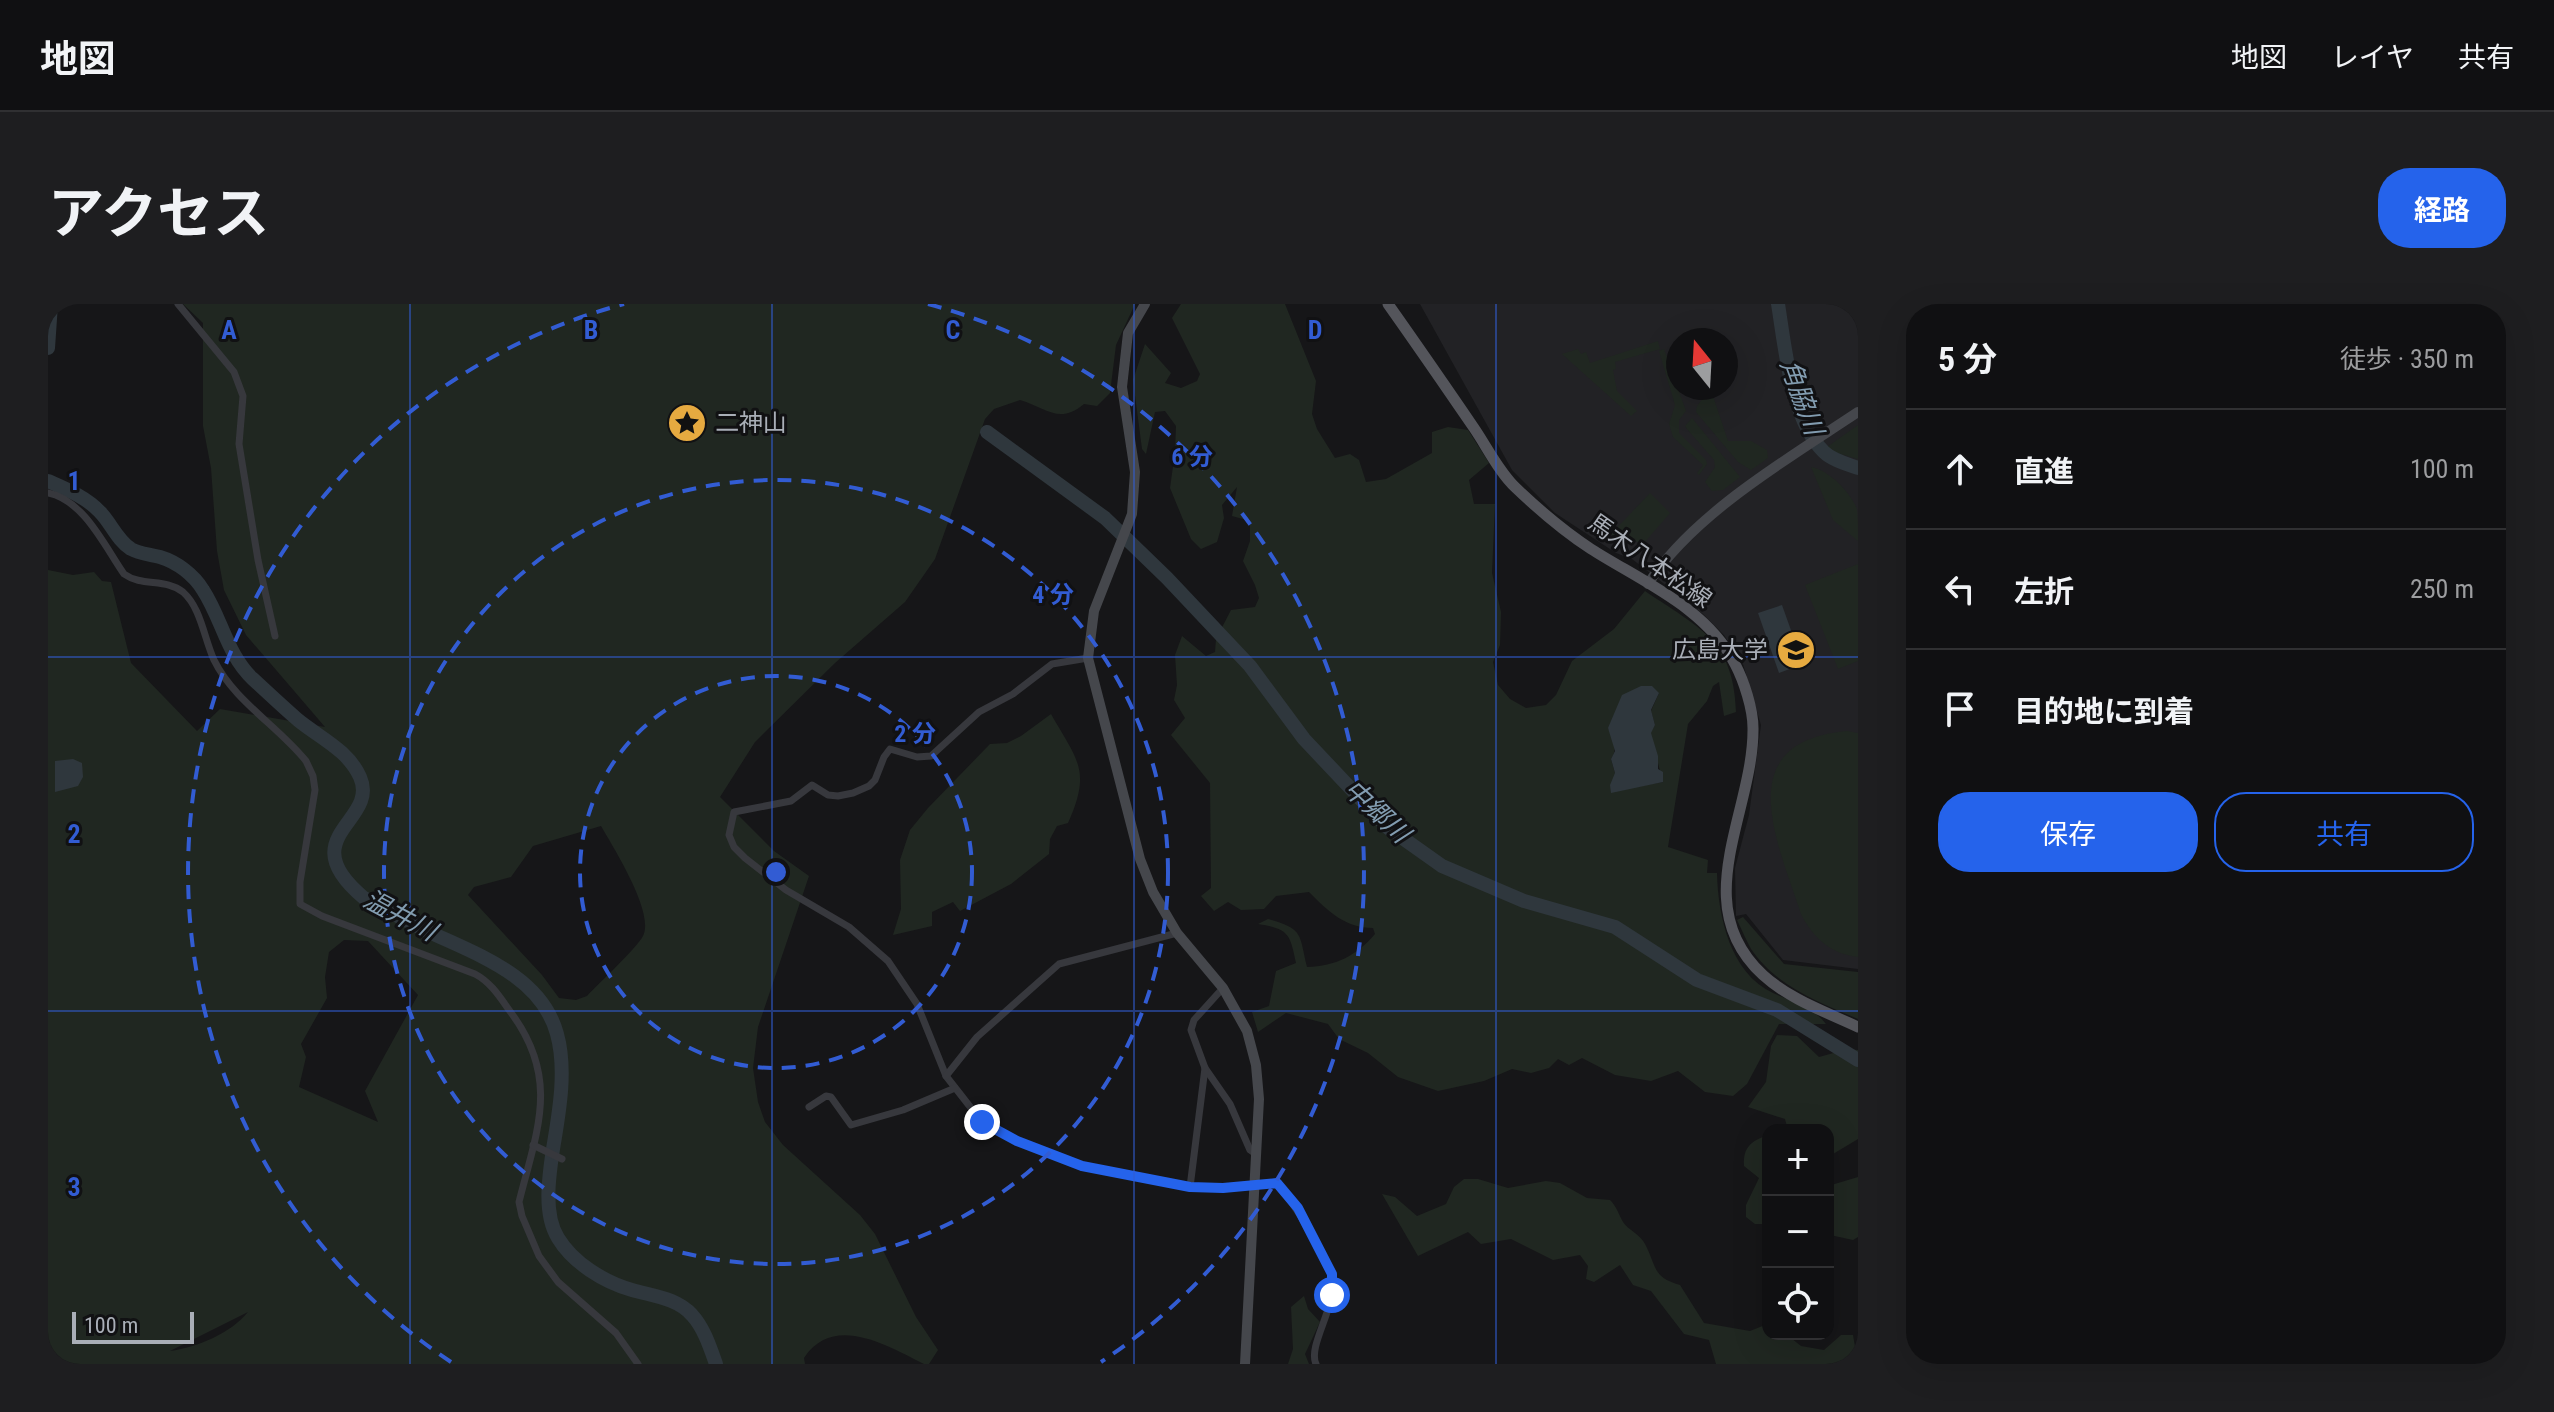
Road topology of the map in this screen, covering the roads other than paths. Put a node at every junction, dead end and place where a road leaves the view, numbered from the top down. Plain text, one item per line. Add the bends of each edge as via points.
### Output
1 (178, 304) edge
2 (1145, 304) edge
3 (1388, 304) edge
4 (1858, 412) edge
5 (48, 493) edge
6 (1648, 584) junction
7 (275, 636) dead end
8 (1088, 658) junction
9 (1177, 933) junction
10 (1223, 988) junction
11 (1858, 1027) edge
12 (1205, 1068) junction
13 (946, 1076) junction
14 (955, 1088) junction
15 (809, 1107) dead end
16 (534, 1146) junction
17 (1257, 1155) junction
18 (562, 1159) dead end
19 (1256, 1186) junction
20 (1190, 1187) junction
21 (638, 1364) edge
22 (1245, 1364) edge
23 (1316, 1364) edge

1 - 7 street via 234,372 243,396 239,444
2 - 8 street via 1128,333 1122,387 1135,472 1132,514 1094,611
3 - 6 main road, 馬木八本松線 via 1514,486 1589,547
4 - 6 street via 1745,488 1662,562
5 - 16 street via 80,512 124,574 185,594 228,682 306,761 315,790 300,904 488,981 523,1030 539,1065 542,1099
6 - 11 main road, 馬木八本松線 via 1694,614 1721,642 1736,666 1753,725 1751,759 1726,869 1724,897 1731,927 1763,975
8 - 9 street via 1140,859
8 - 13 street via 1052,664 979,712 931,756 890,749 875,780 853,793 828,795 812,785 791,801 734,812 729,835 745,858 849,927 888,961 917,1004
9 - 10 street
9 - 13 street via 1059,964 977,1037
10 - 12 street via 1191,1030
10 - 17 street via 1247,1031 1256,1065
12 - 17 street
12 - 20 street
13 - 14 street
14 - 15 street via 851,1125 831,1097
14 - 20 street via 982,1122 1017,1141 1082,1166
16 - 18 street
16 - 21 street via 519,1202 539,1256 558,1282 616,1333
17 - 19 street
19 - 20 street
19 - 22 street
19 - 23 street via 1277,1183 1298,1208 1332,1274 1325,1326 1313,1357

